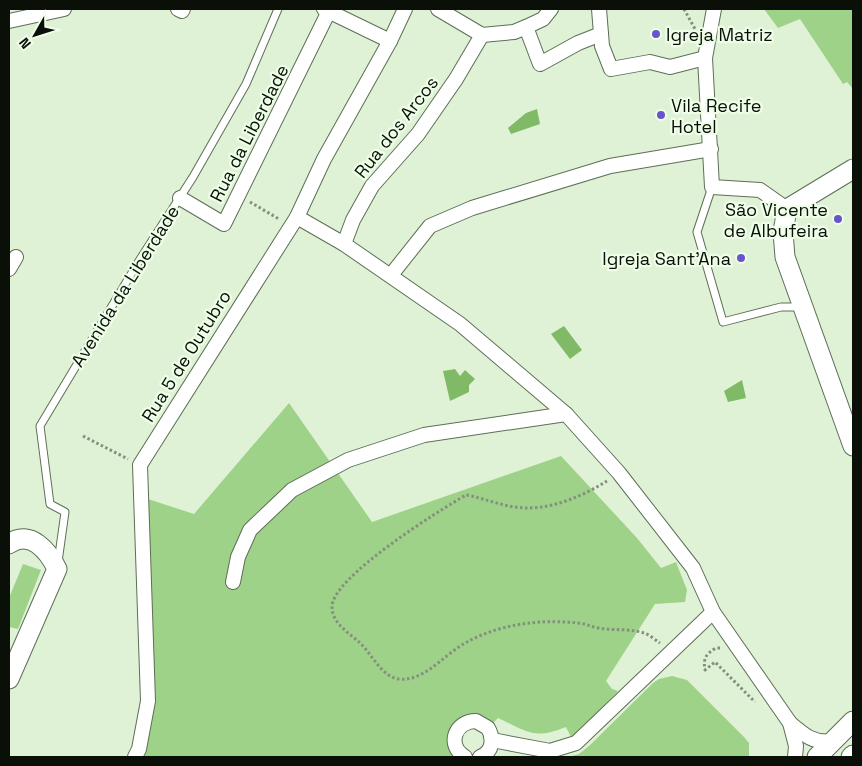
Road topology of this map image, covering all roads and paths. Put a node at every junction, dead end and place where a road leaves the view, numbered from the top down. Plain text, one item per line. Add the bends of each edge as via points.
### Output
1 (64, 9) edge
2 (178, 9) edge
3 (183, 9) edge
4 (278, 9) edge
5 (405, 9) edge
6 (438, 9) edge
7 (551, 9) edge
8 (599, 9) edge
9 (714, 9) edge
10 (328, 10) edge
11 (9, 21) edge
12 (526, 28) junction
13 (601, 34) junction
14 (482, 35) junction
15 (390, 41) junction
16 (705, 58) junction
17 (711, 149) junction
18 (850, 172) edge
19 (712, 187) junction
20 (238, 196) junction
21 (180, 198) junction
22 (787, 209) junction
23 (294, 221) junction
24 (344, 244) junction
25 (392, 275) junction
26 (802, 308) junction
27 (566, 414) junction
28 (83, 436) dead end
29 (852, 439) edge
30 (140, 465) junction
31 (619, 473) junction
32 (9, 544) edge
33 (57, 569) junction
34 (233, 582) dead end
35 (713, 612) junction
36 (673, 652) junction
37 (9, 679) edge
38 (853, 721) edge
39 (492, 740) junction
40 (808, 752) edge
41 (134, 757) edge
42 (465, 757) edge
43 (480, 757) edge

1 - 11 street
2 - 3 street
4 - 21 lane, Avenida da Liberdade via 246,84
5 - 15 street, Rua 5 de Outubro
6 - 14 street
7 - 12 street via 543,19
8 - 13 street
9 - 16 street
10 - 15 street
10 - 20 street, Rua da Liberdade
12 - 13 street via 540,64
12 - 14 street
13 - 16 street via 610,69 650,62 670,67
14 - 24 street, Rua dos Arcos via 418,134 372,186
15 - 23 street, Rua 5 de Outubro via 324,158
16 - 17 street
17 - 19 street
17 - 25 street via 610,166 472,208 430,226
18 - 22 street
19 - 22 street via 760,190
19 - 26 lane via 696,232 723,322 782,307
20 - 21 street, Rua da Liberdade via 224,224
20 - 23 path
21 - 33 lane, Avenida da Liberdade via 40,426 50,504 65,512
22 - 26 street via 783,232 785,257
23 - 24 street
23 - 30 street, Rua 5 de Outubro
24 - 25 street
25 - 27 street via 460,324
26 - 29 street
27 - 31 street
27 - 34 street via 424,435 348,460 292,490 250,530 238,557
28 - 30 path
30 - 41 street via 148,701 139,749
31 - 35 street via 693,568
31 - 36 path via 593,490 551,506 514,507 466,495 427,518 351,576 336,594 332,604 334,618 365,647 386,675 398,679 414,678 466,642 494,630 550,622 645,633
32 - 33 street via 15,539 32,540 49,552
33 - 37 street, Avenida da Liberdade
35 - 36 street
35 - 40 street
36 - 39 street via 576,743 550,751
38 - 40 street via 833,742
39 - 42 street via 483,724 476,721 464,723 454,739 457,750
39 - 43 street via 489,750

